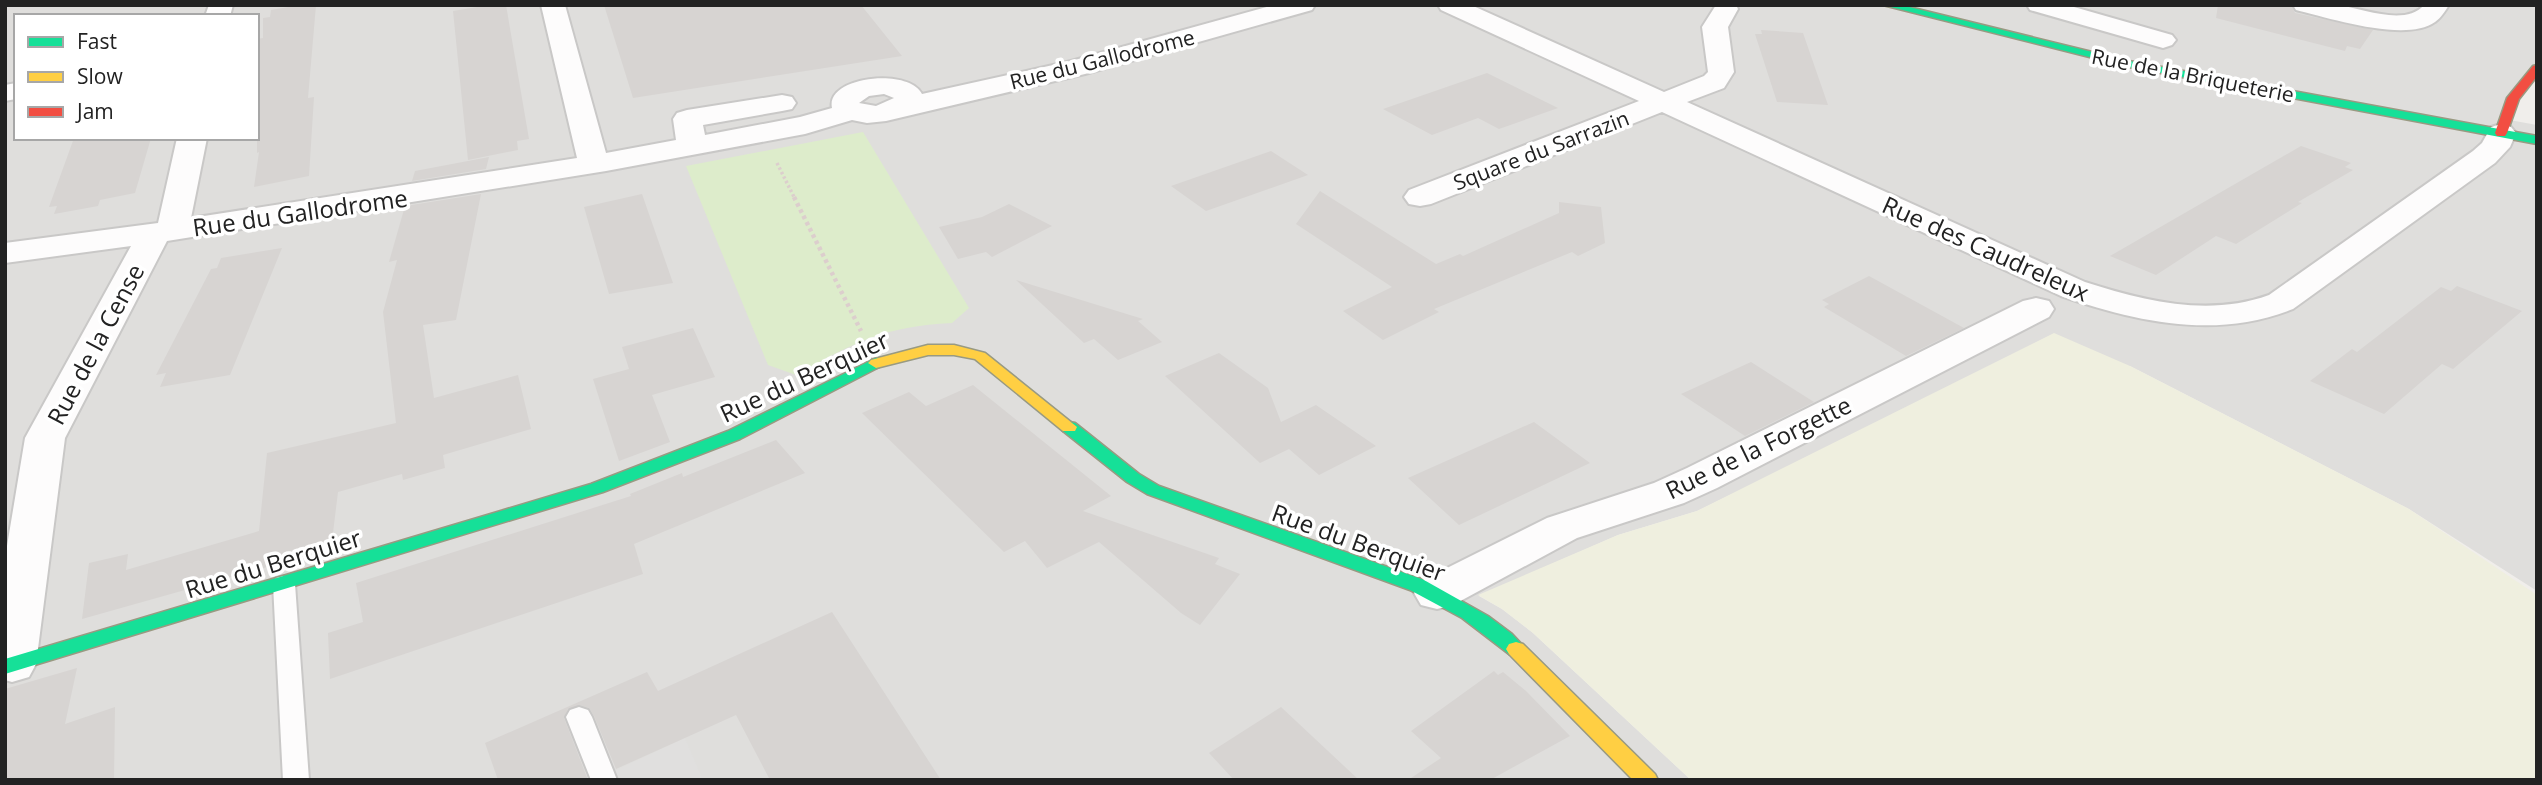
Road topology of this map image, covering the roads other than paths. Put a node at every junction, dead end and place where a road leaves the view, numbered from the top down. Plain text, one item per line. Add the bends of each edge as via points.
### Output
1 (553, 5) edge
2 (1220, 5) edge
3 (1303, 5) edge
4 (1450, 5) edge
5 (1888, 5) edge
6 (2305, 5) edge
7 (2437, 5) edge
8 (1726, 9) dead end
9 (2044, 15) edge
10 (1098, 36) dead end
11 (2170, 47) dead end
12 (2537, 68) edge
13 (2245, 69) dead end
14 (946, 72) dead end
15 (891, 97) junction
16 (1663, 103) junction
17 (849, 104) junction
18 (2537, 125) edge
19 (2502, 126) junction
20 (191, 140) edge
21 (2537, 140) edge
22 (692, 146) junction
23 (594, 164) junction
24 (1420, 197) dead end
25 (163, 232) junction
26 (5, 253) edge
27 (2036, 309) dead end
28 (284, 584) junction
29 (1437, 593) junction
30 (9, 665) edge
31 (579, 717) dead end
32 (1645, 779) edge
33 (296, 780) edge
34 (604, 780) edge

1 - 23 street
2 - 10 street, Rue du Gallodrome
3 - 15 street, Rue du Gallodrome via 1076,68
4 - 16 street, Rue des Caudreleux
5 - 19 street, Rue de la Briqueterie via 2133,63
6 - 7 street via 2403,21 2425,18
8 - 16 street, Square du Sarrazin via 1715,27 1719,77
9 - 11 street, Rue de la Briqueterie
12 - 19 street via 2522,82
13 - 19 street, Rue de la Briqueterie
14 - 15 street
15 - 17 street via 862,89
16 - 19 street, Rue des Caudreleux via 2073,289 2135,307 2204,316 2268,309 2281,302 2484,157 2495,147
16 - 24 street, Square du Sarrazin
17 - 22 street via 818,122
17 - 22 street via 814,97 687,119
18 - 19 street
19 - 21 street
20 - 25 street, Rue de la Cense
22 - 23 street
23 - 25 street, Rue du Gallodrome via 401,198
25 - 26 street, Rue du Gallodrome
25 - 30 street, Rue de la Cense via 46,438
27 - 29 street, Rue de la Forgette via 1702,478 1562,528
28 - 29 street, Rue du Berquier via 645,471 734,435 877,363 939,348 980,356 1153,490
28 - 30 street, Rue du Berquier
28 - 33 lane
29 - 32 street, Rue du Berquier via 1506,641
31 - 34 lane

